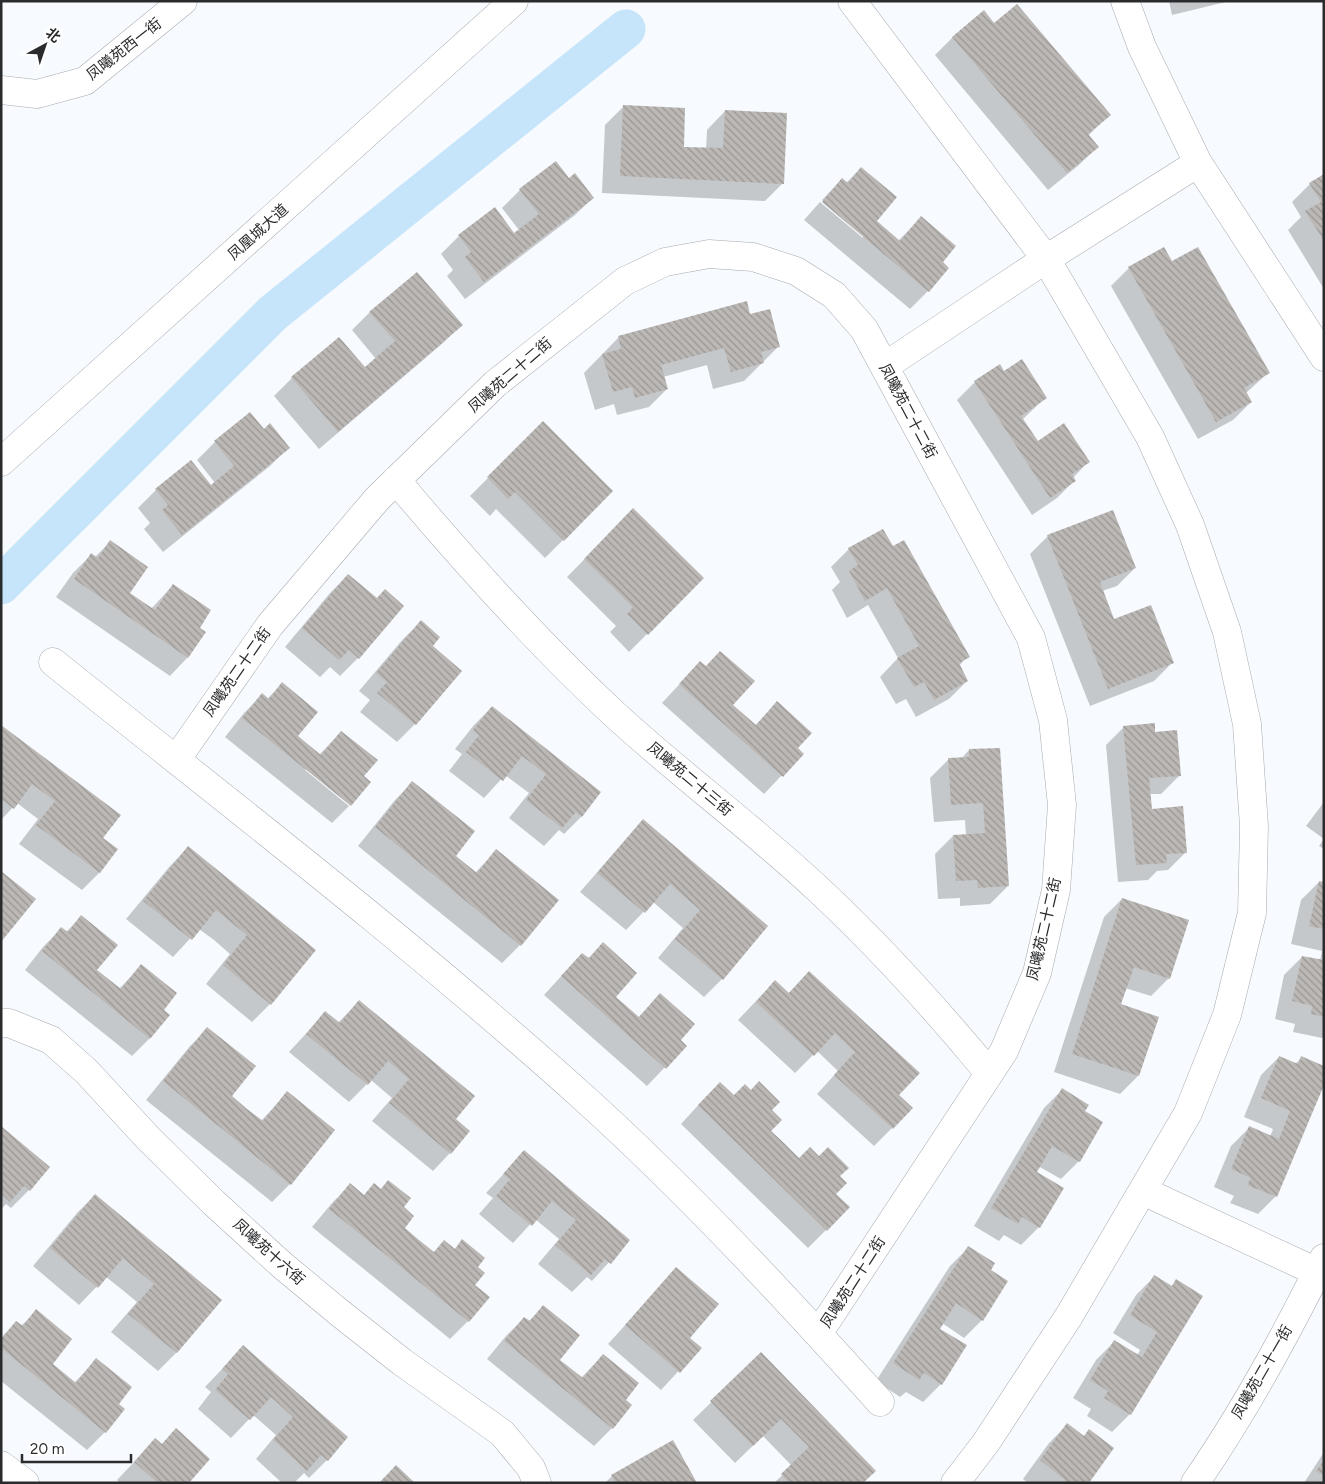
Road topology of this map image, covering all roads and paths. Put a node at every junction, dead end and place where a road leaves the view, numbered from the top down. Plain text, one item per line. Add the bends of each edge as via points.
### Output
1 (183, 1) edge
2 (514, 1) edge
3 (852, 1) edge
4 (1125, 1) edge
5 (1, 90) edge
6 (1198, 163) junction
7 (1046, 259) junction
8 (1324, 357) edge
9 (885, 366) junction
10 (1, 462) edge
11 (396, 480) junction
12 (53, 662) dead end
13 (176, 760) junction
14 (1, 1023) edge
15 (989, 1073) junction
16 (1143, 1191) junction
17 (1320, 1265) edge
18 (818, 1334) junction
19 (880, 1402) dead end
20 (1, 1465) edge
21 (1206, 1479) edge
22 (25, 1483) edge
23 (537, 1483) edge
24 (955, 1483) edge

1 - 5 street, 凤曦苑西一街 via 84,80 38,94
2 - 10 street, 凤凰城大道
3 - 7 street
4 - 6 street via 1142,47
6 - 7 street
6 - 8 street
7 - 9 street
7 - 16 street via 1150,437 1190,524 1227,632 1247,724 1254,826 1252,913 1220,1033 1188,1114
9 - 11 street, 凤曦苑二十二街 via 864,329 834,295 796,271 753,257 709,254 665,262 624,281 495,384
9 - 15 street, 凤曦苑二十二街 via 1031,638 1054,720 1062,805 1056,890 1037,973 1004,1051
11 - 13 street, 凤曦苑二十二街 via 270,625
11 - 15 street, 凤曦苑二十三街 via 536,638 662,757 819,890 936,1009
12 - 13 street
13 - 18 street via 480,1007 586,1100 688,1197
14 - 23 street, 凤曦苑十六街 via 51,1040 86,1071 214,1203 282,1265 402,1362 502,1433 531,1468
15 - 18 street, 凤曦苑二十二街
16 - 17 street
16 - 24 street via 1069,1316 985,1444
17 - 21 street, 凤曦苑二十一街
18 - 19 street
20 - 22 street

